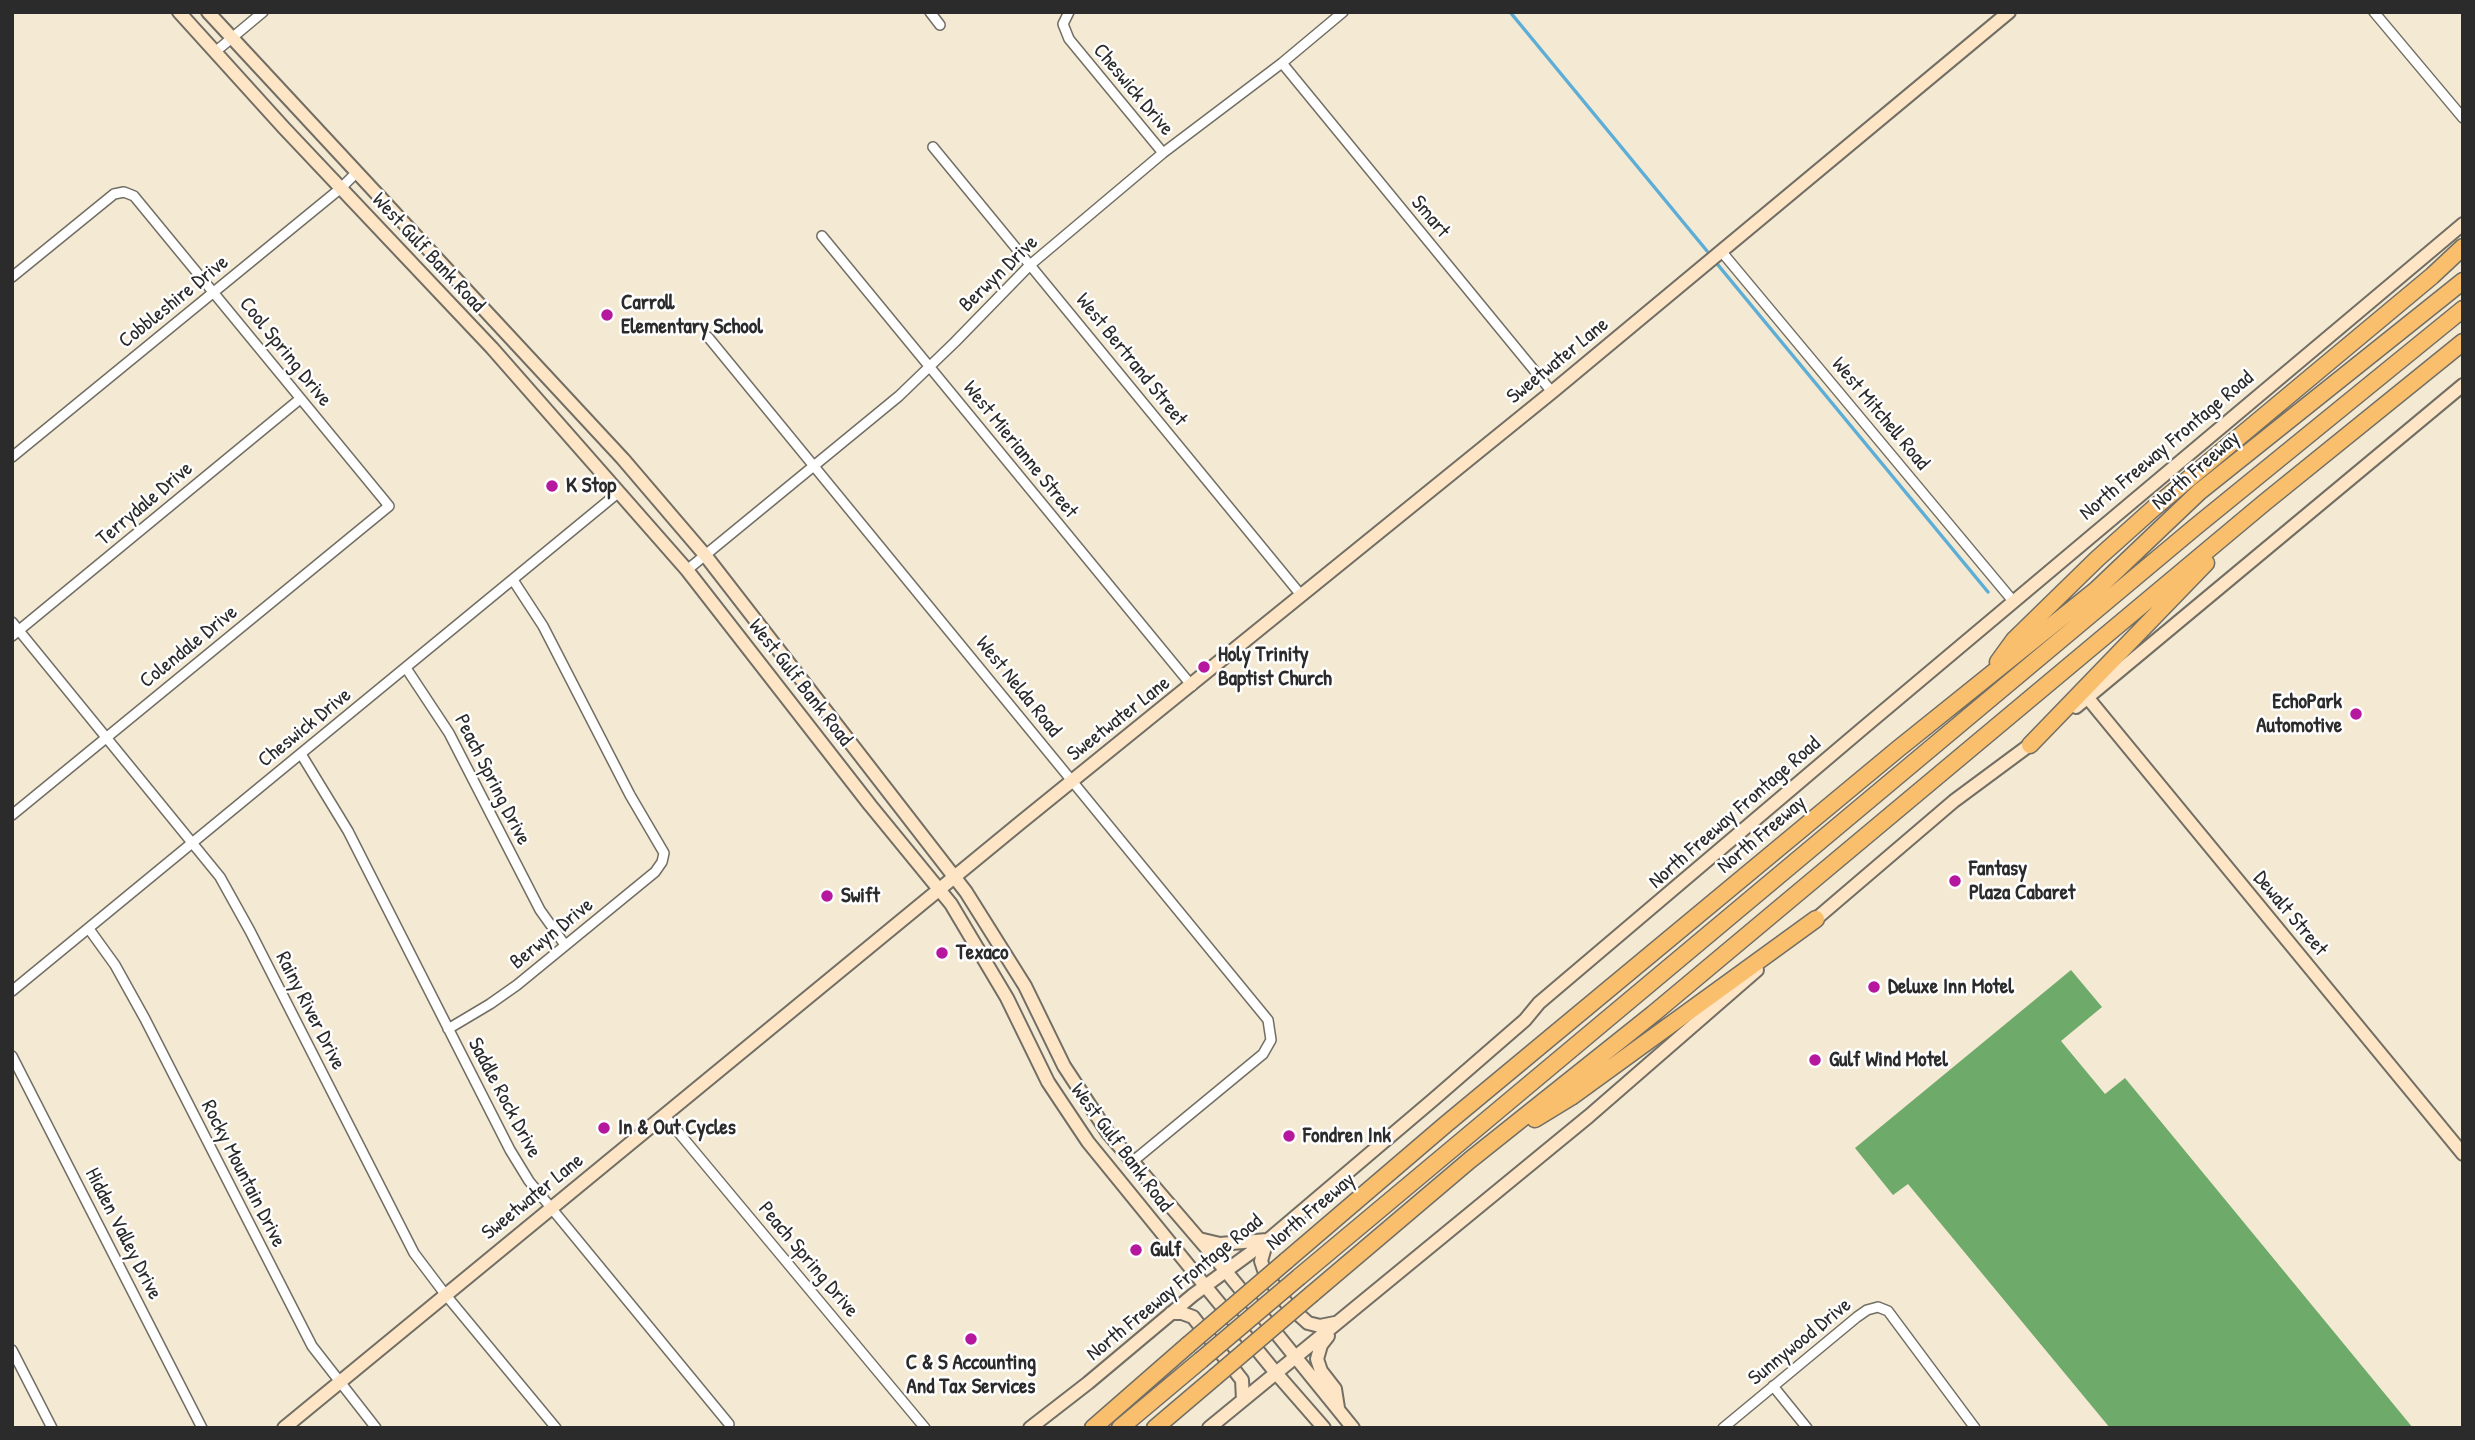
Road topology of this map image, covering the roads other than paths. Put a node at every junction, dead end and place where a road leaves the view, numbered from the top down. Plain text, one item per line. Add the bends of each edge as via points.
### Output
1 (179, 12) edge
2 (208, 12) edge
3 (263, 12) edge
4 (929, 12) edge
5 (1069, 12) edge
6 (1343, 12) edge
7 (2009, 12) edge
8 (2374, 12) edge
9 (940, 26) dead end
10 (231, 38) junction
11 (215, 52) junction
12 (1282, 63) junction
13 (2463, 118) edge
14 (933, 148) dead end
15 (1163, 153) junction
16 (356, 173) junction
17 (341, 188) junction
18 (2463, 224) edge
19 (822, 236) dead end
20 (2463, 247) edge
21 (1721, 251) junction
22 (1030, 265) junction
23 (12, 277) edge
24 (2463, 281) edge
25 (213, 292) junction
26 (2463, 309) edge
27 (708, 337) dead end
28 (2463, 342) edge
29 (929, 367) junction
30 (2463, 384) edge
31 (1552, 392) junction
32 (300, 399) junction
33 (12, 457) edge
34 (814, 466) junction
35 (620, 492) junction
36 (2264, 503) junction
37 (389, 506) joint
38 (705, 555) junction
39 (687, 570) junction
40 (513, 580) junction
41 (1301, 595) junction
42 (2013, 601) junction
43 (12, 622) edge
44 (16, 633) edge
45 (406, 668) junction
46 (1981, 684) junction
47 (1192, 686) junction
48 (2087, 697) junction
49 (107, 737) junction
50 (2030, 745) junction
51 (301, 754) junction
52 (1072, 781) junction
53 (12, 815) edge
54 (194, 843) junction
55 (954, 878) junction
56 (940, 890) junction
57 (1816, 919) junction
58 (89, 929) junction
59 (565, 945) junction
60 (12, 991) edge
61 (449, 1029) junction
62 (12, 1056) edge
63 (664, 1115) junction
64 (2463, 1154) edge
65 (1470, 1160) junction
66 (1132, 1162) junction
67 (550, 1208) junction
68 (1194, 1235) junction
69 (1268, 1240) junction
70 (1173, 1245) junction
71 (1226, 1271) junction
72 (1205, 1286) junction
73 (445, 1294) junction
74 (1171, 1313) junction
75 (1339, 1322) junction
76 (12, 1349) edge
77 (1295, 1357) junction
78 (1276, 1373) junction
79 (338, 1382) junction
80 (1773, 1386) junction
81 (1243, 1400) junction
82 (1338, 1409) junction
83 (729, 1424) dead end
84 (52, 1428) edge
85 (202, 1428) edge
86 (284, 1428) edge
87 (376, 1428) edge
88 (556, 1428) edge
89 (925, 1428) edge
90 (1030, 1428) edge
91 (1093, 1428) edge
92 (1120, 1428) edge
93 (1155, 1428) edge
94 (1209, 1428) edge
95 (1324, 1428) edge
96 (1353, 1428) edge
97 (1723, 1428) edge
98 (1807, 1428) edge
99 (1975, 1428) edge

1 - 11 main road, West Gulf Bank Road
2 - 10 main road, West Gulf Bank Road
3 - 10 street
4 - 9 street
5 - 15 street, Cheswick Drive via 1063,24 1069,39
6 - 12 street, Berwyn Drive
7 - 21 main road, Sweetwater Lane
8 - 13 street
10 - 11 street
10 - 16 main road, West Gulf Bank Road
11 - 17 main road, West Gulf Bank Road
12 - 15 street, Berwyn Drive
12 - 31 street, Smart
14 - 22 street, West Bertrand Street
15 - 22 street, Berwyn Drive
16 - 17 street, Cobbleshire Drive
16 - 38 main road, West Gulf Bank Road via 623,459
17 - 25 street, Cobbleshire Drive
17 - 35 main road, West Gulf Bank Road
18 - 42 main road, North Freeway Frontage Road
19 - 29 street, West Mierianne Street
20 - 46 highway via 2097,559 2014,640
21 - 31 main road, Sweetwater Lane
21 - 42 street, West Mitchell Road
22 - 29 street, Berwyn Drive
22 - 41 street, West Bertrand Street
23 - 25 street, Cool Spring Drive via 114,194 124,192 134,196
24 - 46 highway, North Freeway via 2199,492 2096,590
25 - 32 street, Cool Spring Drive
25 - 33 street, Cobbleshire Drive
26 - 92 highway, North Freeway, bridge via 2194,528
27 - 34 street, West Nelda Road
28 - 36 highway
29 - 34 street, Berwyn Drive
29 - 47 street, West Mierianne Street
30 - 48 main road
31 - 41 main road, Sweetwater Lane
32 - 37 street, Cool Spring Drive
32 - 44 street, Terrydale Drive
34 - 38 street, Berwyn Drive
34 - 52 street, West Nelda Road
35 - 39 main road, West Gulf Bank Road
35 - 40 street, Cheswick Drive
36 - 50 highway
36 - 65 highway via 1653,1014
37 - 49 street, Colendale Drive
38 - 39 street, Berwyn Drive
38 - 55 main road, West Gulf Bank Road
39 - 56 main road, West Gulf Bank Road
40 - 45 street, Cheswick Drive
40 - 59 street, Berwyn Drive via 548,636 664,853 655,872
41 - 47 main road, Sweetwater Lane
42 - 69 main road, North Freeway Frontage Road
43 - 44 street, Rainy River Drive
44 - 49 street, Rainy River Drive
45 - 51 street, Cheswick Drive
45 - 59 street, Peach Spring Drive via 449,733 540,910
46 - 91 highway, North Freeway, bridge via 1446,1125
47 - 52 main road, Sweetwater Lane
48 - 50 main road
48 - 64 main road, Dewalt Street
49 - 53 street, Colendale Drive
49 - 54 street, Rainy River Drive
50 - 57 main road via 1954,801
51 - 54 street, Cheswick Drive
51 - 61 street, Saddle Rock Drive via 348,831
52 - 55 main road, Sweetwater Lane
52 - 66 street, West Nelda Road via 1268,1020 1269,1047
54 - 58 street, Cheswick Drive
54 - 73 street, Rainy River Drive via 235,903 402,1232
55 - 56 main road, Sweetwater Lane
55 - 66 main road, West Gulf Bank Road via 1025,986 1085,1099
56 - 63 main road, Sweetwater Lane
56 - 70 main road, West Gulf Bank Road via 992,971 1071,1118
57 - 65 highway via 1571,1097
57 - 75 main road via 1589,1116
58 - 60 street, Cheswick Drive
58 - 79 street, Rocky Mountain Drive via 145,1019 299,1324
59 - 61 street, Berwyn Drive via 490,1004
61 - 67 street, Saddle Rock Drive via 510,1150
62 - 85 street, Hidden Valley Drive
63 - 67 main road, Sweetwater Lane
63 - 89 street, Peach Spring Drive
65 - 93 highway, bridge
66 - 68 main road, West Gulf Bank Road
67 - 73 main road, Sweetwater Lane
67 - 83 street, Saddle Rock Drive
68 - 69 main road via 1220,1244
68 - 70 main road
68 - 71 main road, West Gulf Bank Road
69 - 71 main road, North Freeway Frontage Road
69 - 75 main road via 1261,1261 1286,1304 1314,1325
70 - 72 main road, West Gulf Bank Road
71 - 72 main road, North Freeway Frontage Road
71 - 77 main road, West Gulf Bank Road
72 - 74 main road, North Freeway Frontage Road
72 - 78 main road, West Gulf Bank Road
73 - 79 main road, Sweetwater Lane
73 - 88 street, Rainy River Drive
74 - 81 main road via 1193,1317 1242,1380
74 - 90 main road, North Freeway Frontage Road
75 - 77 main road
75 - 82 main road via 1321,1345 1317,1359 1335,1390
76 - 84 street
77 - 78 main road
77 - 82 main road, West Gulf Bank Road
78 - 81 main road
78 - 95 main road, West Gulf Bank Road
79 - 86 main road, Sweetwater Lane
79 - 87 street, Rocky Mountain Drive
80 - 97 street, Sunnywood Drive
80 - 98 street
80 - 99 street, Sunnywood Drive via 1867,1310 1878,1307 1888,1311
81 - 94 main road
82 - 96 main road, West Gulf Bank Road

